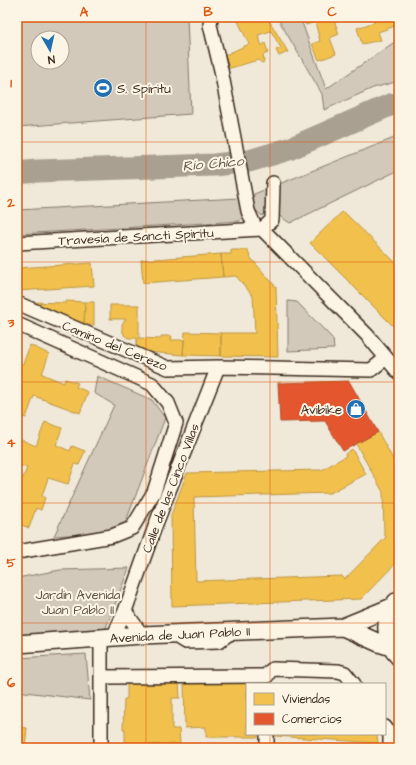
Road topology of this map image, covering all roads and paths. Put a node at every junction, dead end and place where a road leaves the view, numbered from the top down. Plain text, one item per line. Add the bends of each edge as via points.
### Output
1 (211, 17) edge
2 (273, 183) dead end
3 (259, 229) junction
4 (17, 243) edge
5 (17, 303) edge
6 (17, 324) edge
7 (386, 358) junction
8 (218, 367) junction
9 (399, 373) edge
10 (17, 552) edge
11 (396, 603) edge
12 (124, 610) junction
13 (343, 627) junction
14 (142, 635) junction
15 (107, 638) junction
16 (17, 644) edge
17 (395, 652) edge
18 (101, 677) junction
19 (267, 680) edge
20 (353, 683) edge
21 (386, 728) edge
22 (267, 735) edge
23 (101, 748) edge
24 (267, 748) edge
25 (390, 748) edge

1 - 3 street via 210,25 248,211
2 - 3 street via 272,220
3 - 4 street, Travesía de Sancti Spiritu
3 - 7 street via 367,335
5 - 8 street, Camino del Cerezo via 168,368
6 - 10 street via 152,384 168,403 176,423 154,492 132,528 112,536
7 - 8 street, Camino del Cerezo via 371,370
7 - 9 street
8 - 12 street, Calle de las Cinco Villas
11 - 13 main road, Avenida de Juan Pablo II
11 - 17 main road via 387,620 387,634
12 - 14 street
12 - 15 street, Calle de las Cinco Villas
13 - 14 main road, Avenida de Juan Pablo II
13 - 17 main road, Avenida de Juan Pablo II
14 - 15 main road, Avenida de Juan Pablo II
15 - 16 main road, Avenida de Juan Pablo II
15 - 18 street
18 - 19 street
18 - 23 street
19 - 20 street via 269,672 273,669 338,671 345,673
21 - 25 street via 390,734
22 - 24 street

